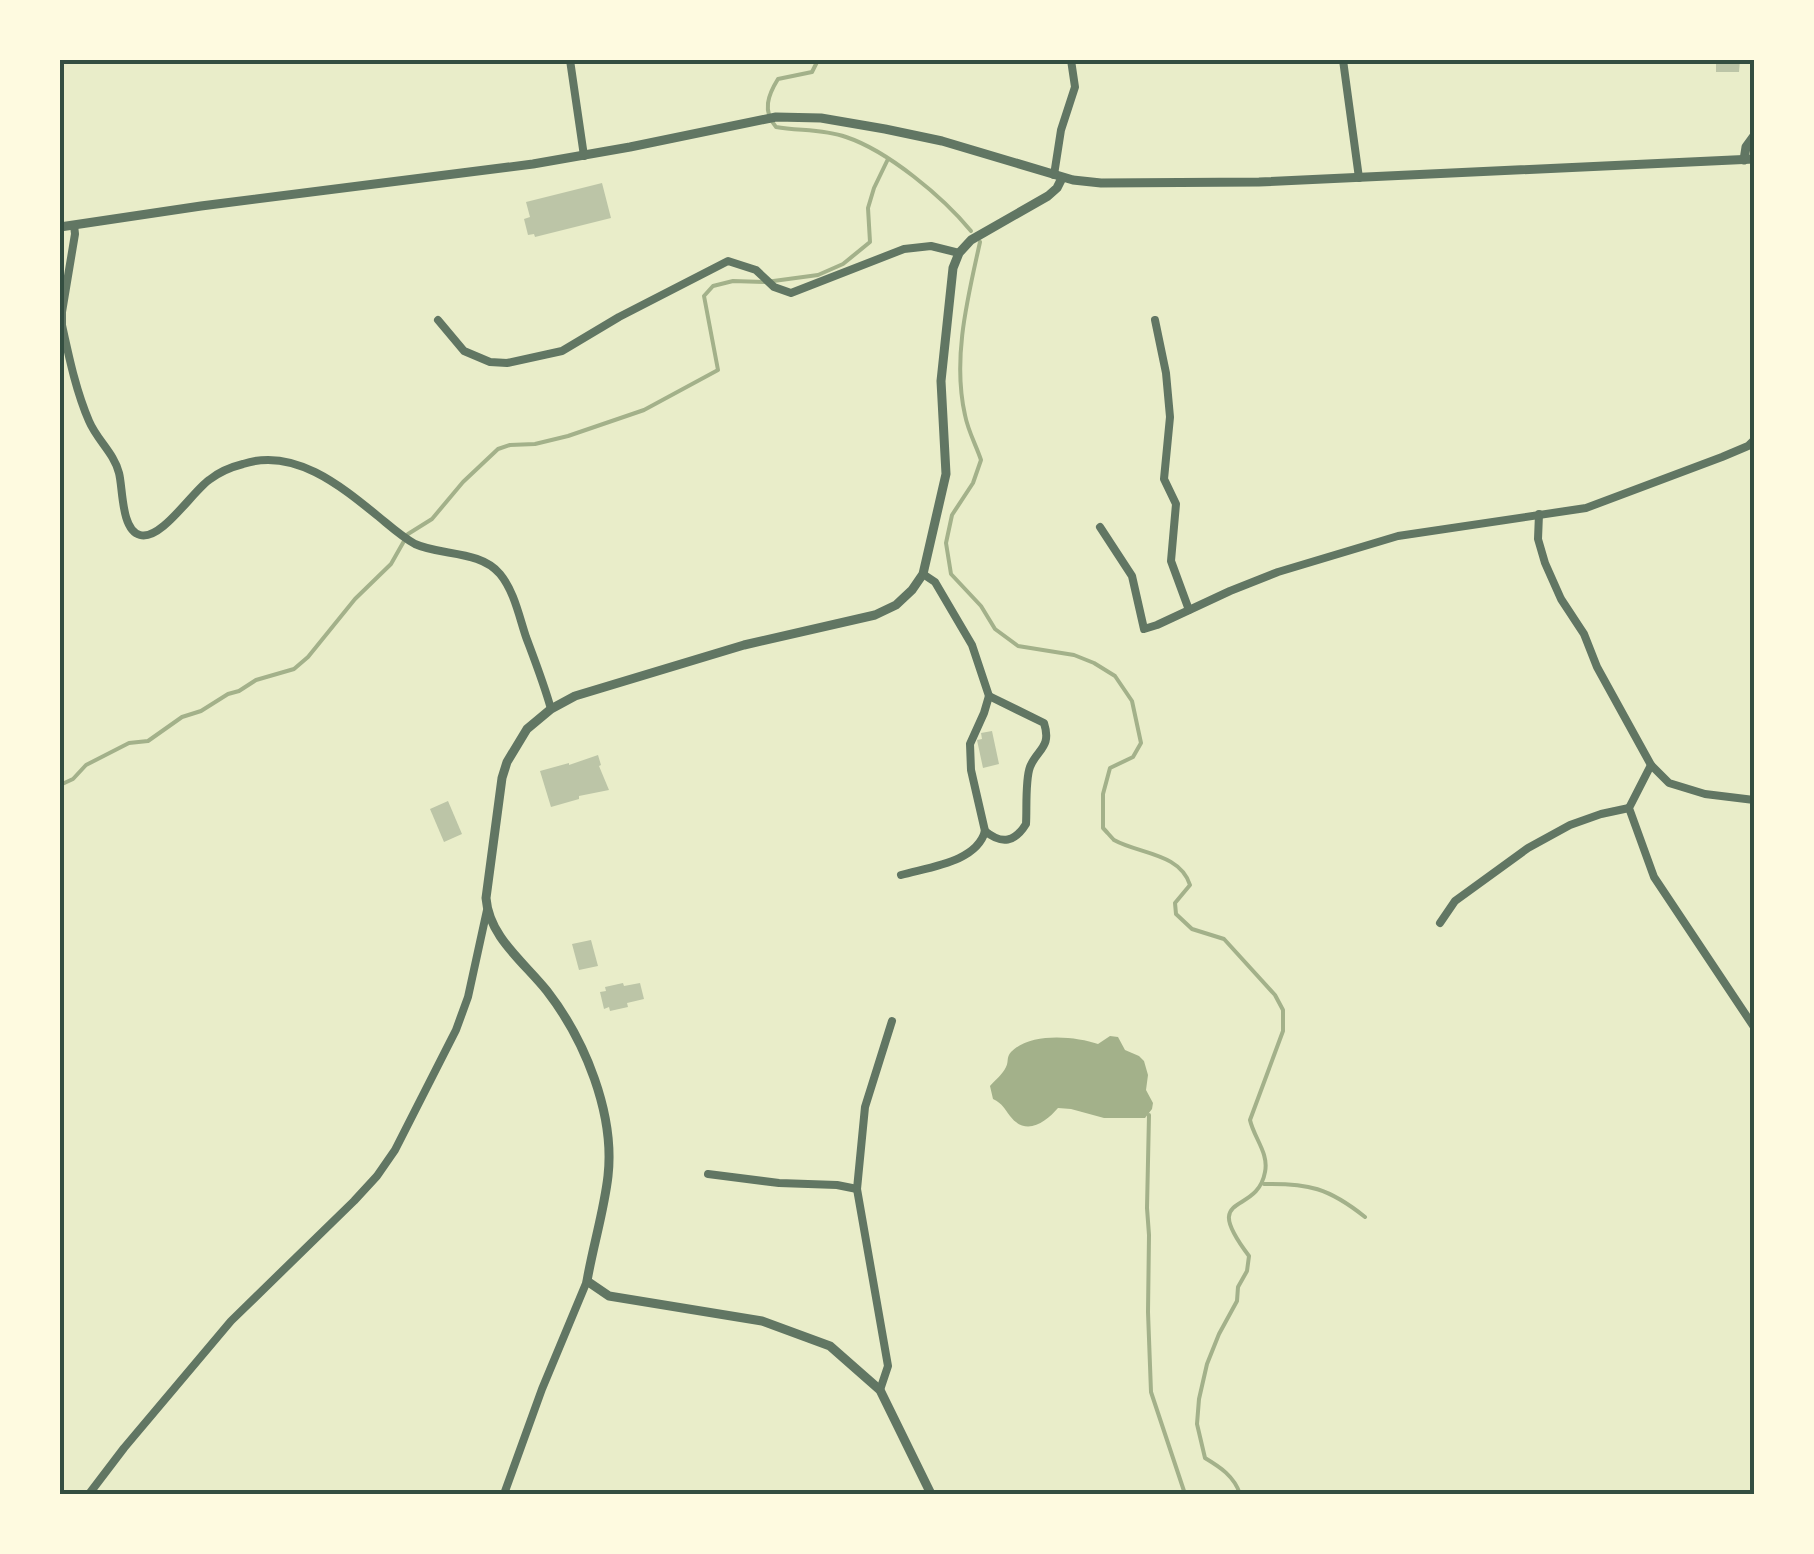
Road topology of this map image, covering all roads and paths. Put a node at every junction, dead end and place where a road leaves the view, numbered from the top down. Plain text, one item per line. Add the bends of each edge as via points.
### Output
1 (570, 60) edge
2 (1071, 60) edge
3 (1343, 60) edge
4 (1754, 136) edge
5 (584, 156) junction
6 (1749, 159) edge
7 (1058, 176) junction
8 (1359, 178) junction
9 (74, 225) junction
10 (60, 227) edge
11 (959, 253) junction
12 (438, 320) dead end
13 (1154, 320) dead end
14 (1754, 440) edge
15 (1539, 514) junction
16 (1100, 527) dead end
17 (923, 574) junction
18 (1188, 610) junction
19 (989, 696) junction
20 (551, 709) junction
21 (1651, 765) junction
22 (1754, 800) edge
23 (1629, 808) junction
24 (985, 831) junction
25 (901, 875) dead end
26 (487, 910) junction
27 (1440, 923) dead end
28 (892, 1022) dead end
29 (1754, 1027) edge
30 (708, 1174) dead end
31 (858, 1189) junction
32 (587, 1281) junction
33 (880, 1390) junction
34 (88, 1494) edge
35 (504, 1494) edge
36 (930, 1494) edge

1 - 5 street
2 - 7 street via 1075,87 1060,130
3 - 8 street
4 - 6 street via 1746,147
5 - 7 street via 790,116 942,141
5 - 9 street
6 - 8 street
7 - 8 street via 1132,184
7 - 11 street via 1053,192 982,232
9 - 10 street
9 - 20 street via 62,326 89,420 118,468 131,530 158,531 209,480 243,464 289,462 352,496 413,543 497,570
11 - 12 street via 931,246 904,250 792,294 728,261 562,350 507,362 464,352
11 - 17 street via 941,381 946,474
13 - 18 street via 1170,418 1164,479 1176,504 1171,561
14 - 15 street via 1586,508
15 - 18 street via 1398,536 1278,572
15 - 21 street via 1544,563
16 - 18 street via 1132,576 1144,628
17 - 19 street via 935,582 972,645
17 - 20 street via 896,605 875,615 716,653
19 - 24 street via 970,744
19 - 24 street via 1044,723 1047,735 1030,766 1026,824 1004,842
20 - 26 street via 527,729 506,762
21 - 22 street via 1669,783
21 - 23 street
23 - 27 street via 1570,825 1528,848 1455,901
23 - 29 street via 1654,878
24 - 25 street via 966,856
26 - 32 street via 569,1023 604,1112 608,1177
26 - 34 street via 456,1030 386,1163 231,1321
28 - 31 street via 864,1108
30 - 31 street
31 - 33 street via 888,1366
32 - 33 street via 609,1296 762,1321 830,1346
32 - 35 street
33 - 36 street

